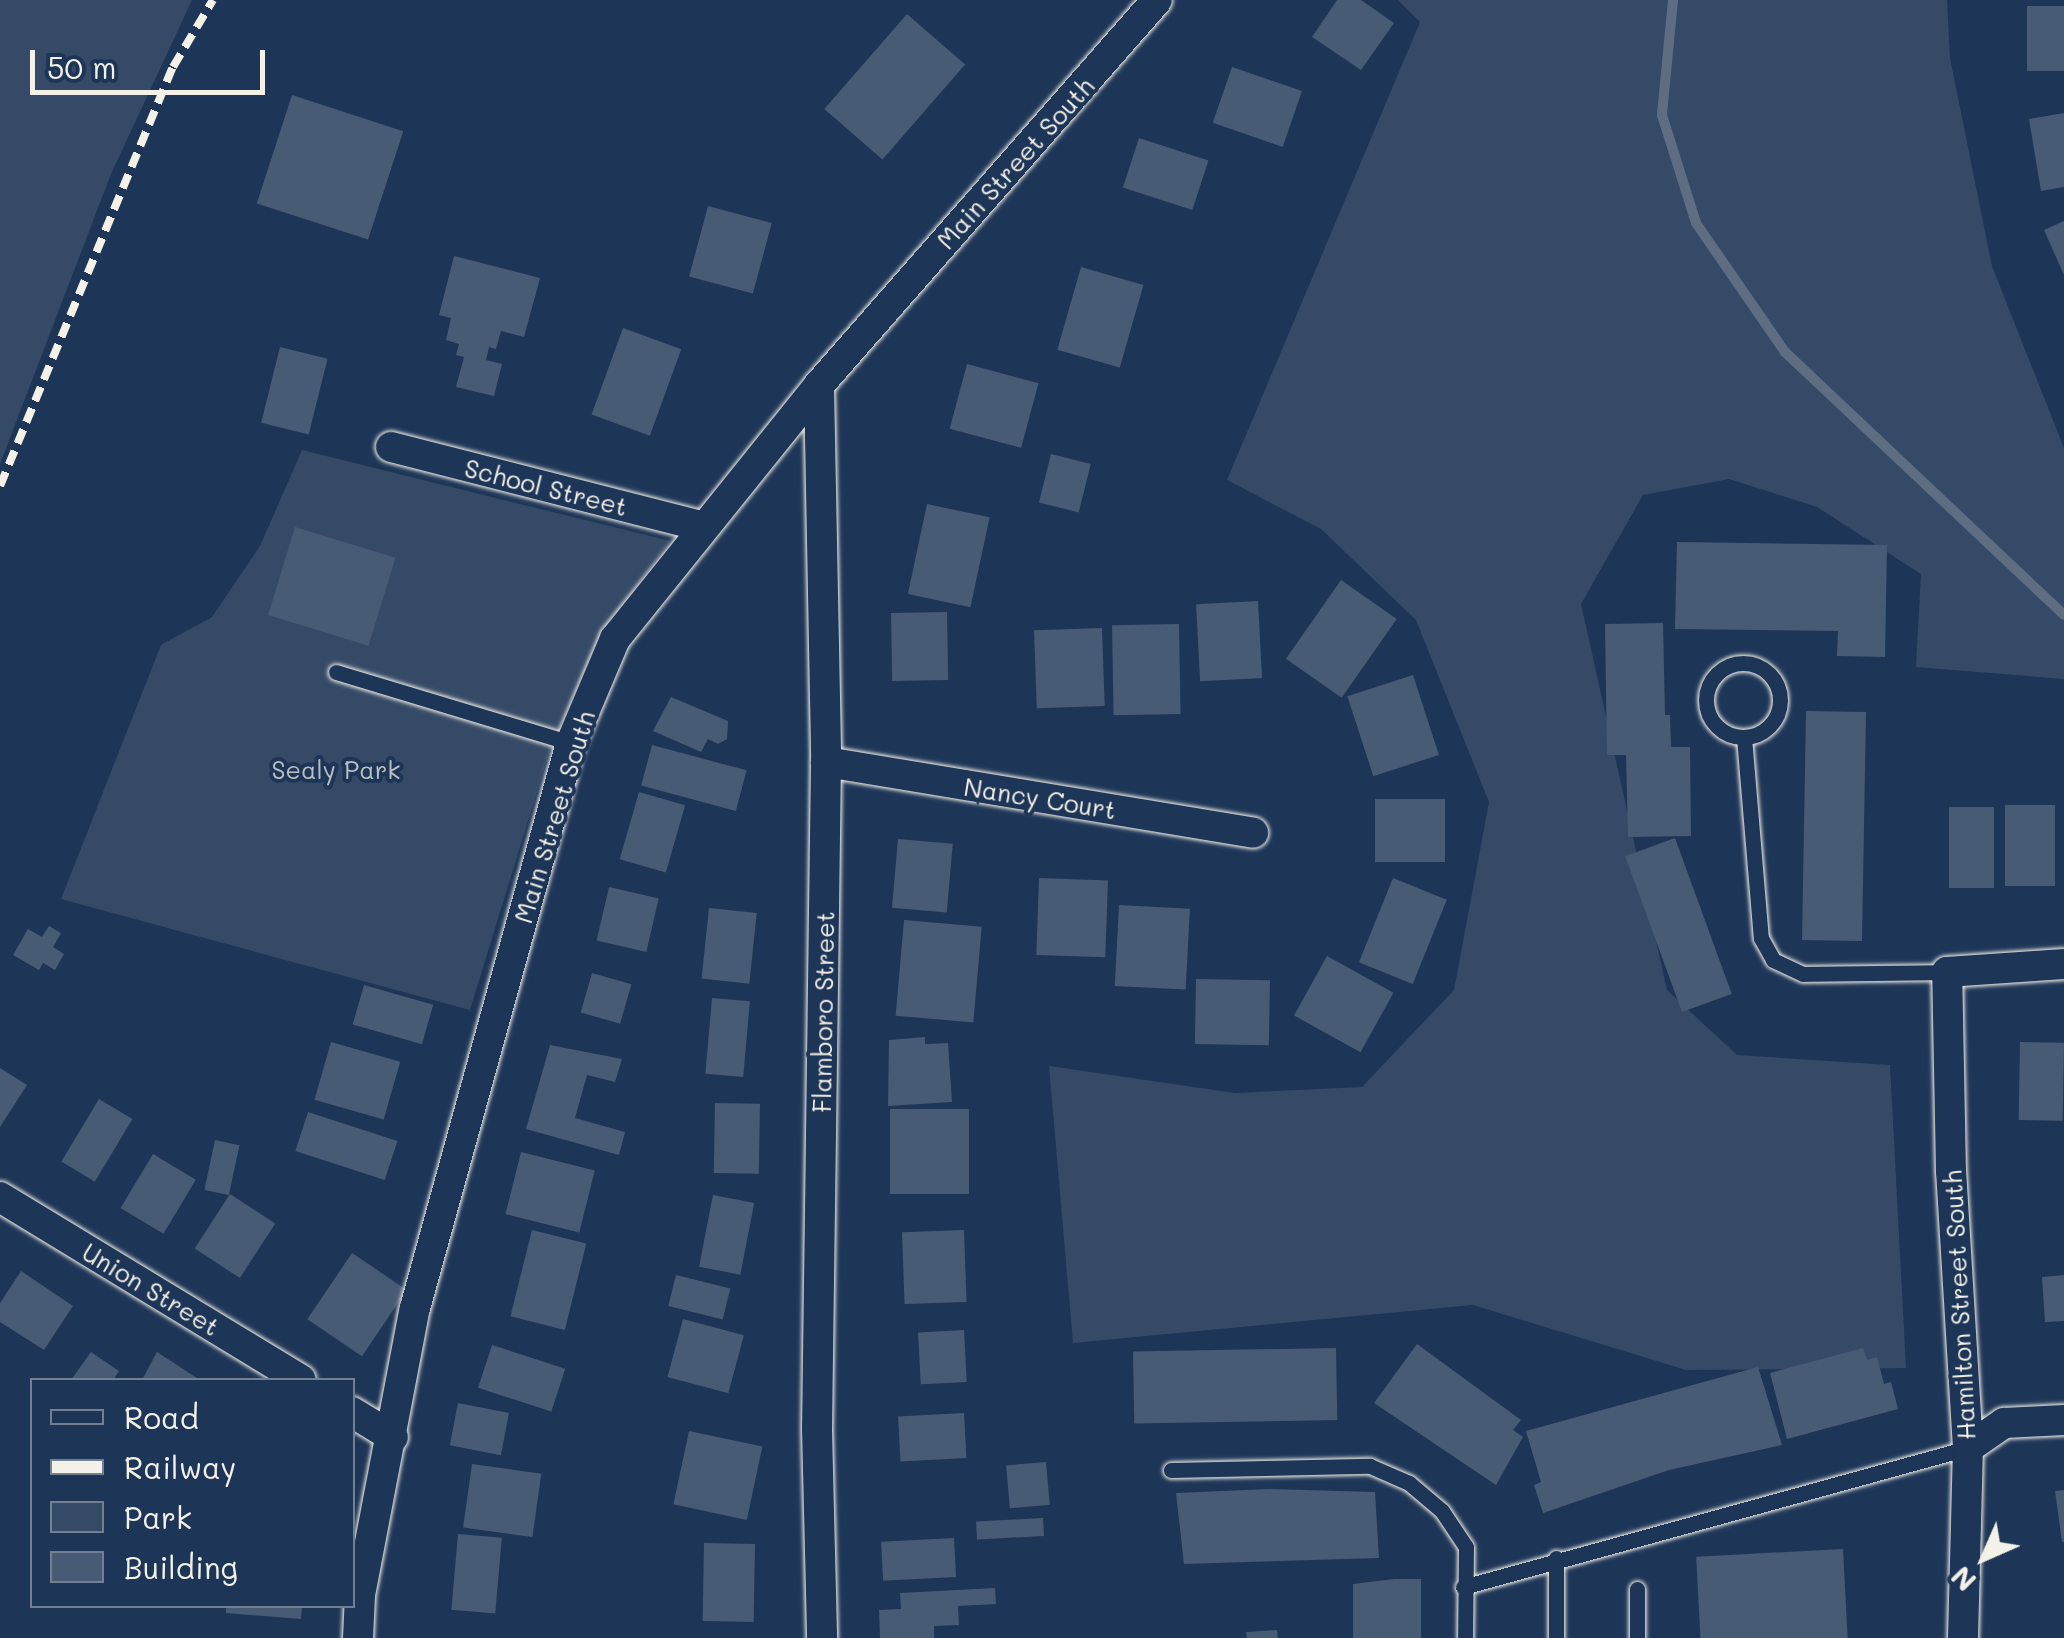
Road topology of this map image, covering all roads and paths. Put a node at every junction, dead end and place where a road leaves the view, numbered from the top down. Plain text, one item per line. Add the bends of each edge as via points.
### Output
1 (1157, 0) edge
2 (819, 385) junction
3 (390, 447) dead end
4 (701, 526) junction
5 (336, 672) dead end
6 (1744, 737) junction
7 (571, 743) junction
8 (826, 762) junction
9 (1253, 833) dead end
10 (2064, 964) edge
11 (1948, 972) junction
12 (0, 1198) edge
13 (297, 1378) edge
14 (355, 1414) edge
15 (2064, 1420) edge
16 (393, 1438) junction
17 (1968, 1448) junction
18 (1170, 1470) dead end
19 (1556, 1558) junction
20 (1463, 1587) junction
21 (1637, 1589) dead end
22 (358, 1638) edge
23 (822, 1638) edge
24 (1465, 1638) edge
25 (1556, 1638) edge
26 (1637, 1638) edge
27 (1964, 1638) edge

1 - 2 street, Main Street South
2 - 4 street, Main Street South
2 - 8 street, Flamboro Street
3 - 4 street, School Street
4 - 7 street, Main Street South via 616,639
5 - 7 lane
6 - 6 lane via 1776,718 1780,694 1758,665 1734,663 1714,676 1707,711 1721,730
6 - 11 lane via 1756,902 1761,938 1773,960 1803,974 1858,978
7 - 16 street, Main Street South via 415,1308
8 - 9 street, Nancy Court
8 - 23 street, Flamboro Street via 817,1429
10 - 11 street
11 - 17 street, Hamilton Street South via 1951,1172
12 - 13 street, Union Street
14 - 16 street
15 - 17 street via 2004,1423
16 - 22 street, Main Street South via 360,1594
17 - 19 lane
17 - 27 street, Hamilton Street South
18 - 20 lane via 1370,1466 1390,1473 1426,1496 1456,1528 1466,1547
19 - 20 lane
19 - 25 lane
20 - 24 lane
21 - 26 lane

